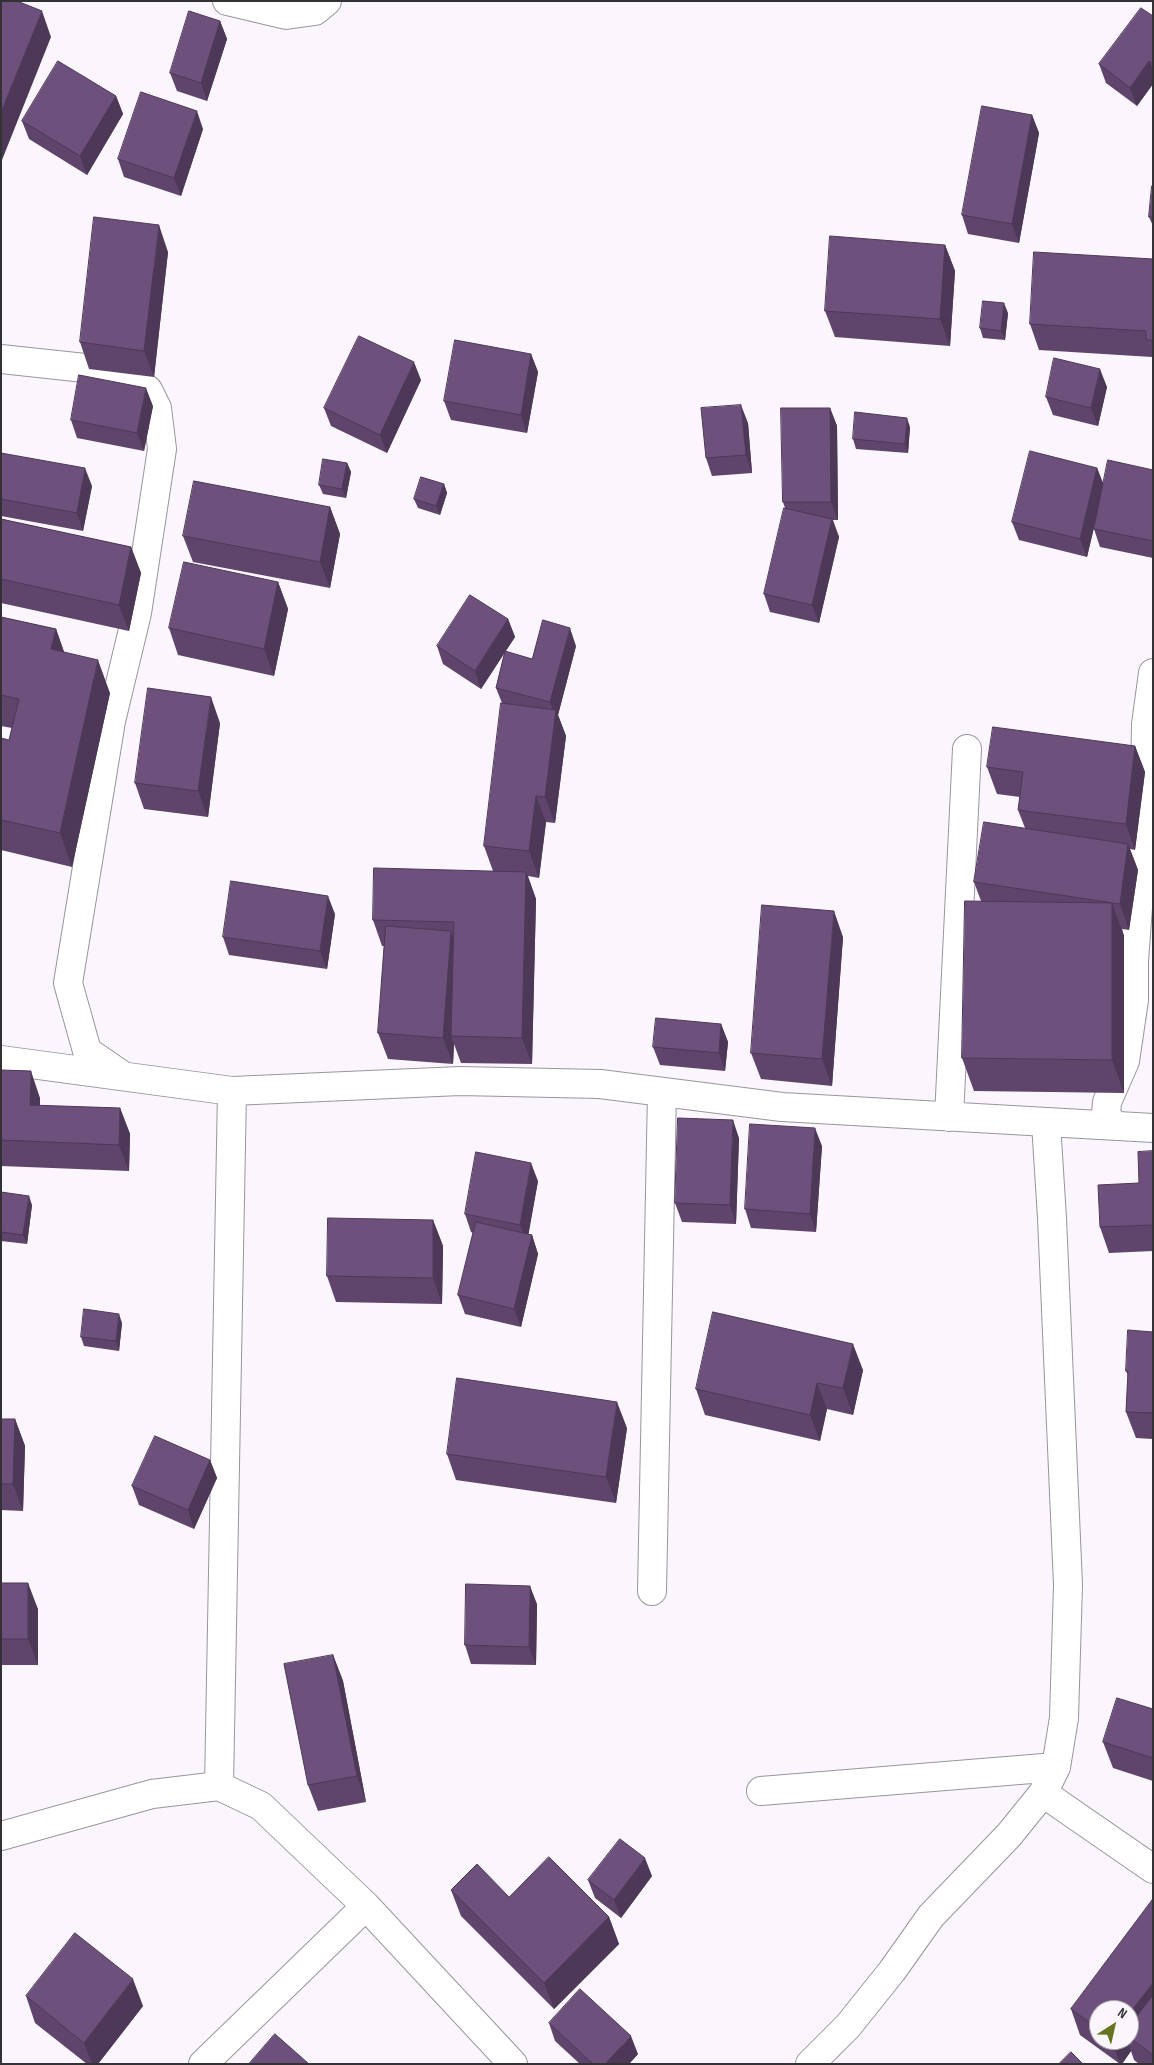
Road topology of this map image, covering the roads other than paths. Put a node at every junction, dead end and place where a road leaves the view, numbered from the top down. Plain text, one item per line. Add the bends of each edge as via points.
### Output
1 (226, 1) edge
2 (327, 1) edge
3 (1, 359) edge
4 (1153, 673) edge
5 (967, 749) dead end
6 (1, 1060) edge
7 (128, 1078) junction
8 (232, 1091) junction
9 (662, 1092) junction
10 (949, 1117) junction
11 (1046, 1123) junction
12 (1115, 1126) junction
13 (1153, 1128) edge
14 (652, 1591) dead end
15 (1056, 1767) junction
16 (218, 1786) junction
17 (761, 1791) dead end
18 (1044, 1793) junction
19 (1, 1836) edge
20 (1153, 1869) edge
21 (366, 1906) junction
22 (204, 2064) edge
23 (513, 2064) edge
24 (810, 2064) edge

1 - 2 street via 286,15 315,11
3 - 7 street via 94,369 132,377 148,390 157,408 162,449 137,613 111,721 68,983 87,1051
4 - 12 street via 1146,724 1134,1000 1126,1061 1107,1102 1106,1115
5 - 10 street
6 - 7 street
7 - 8 street
8 - 9 street via 460,1081 600,1084
8 - 16 street
9 - 10 street via 782,1107
9 - 14 street
10 - 11 street
11 - 12 street
11 - 15 street via 1068,1585 1064,1718
12 - 13 street
15 - 17 street
15 - 18 street
16 - 19 street via 152,1794
16 - 21 street via 261,1806
18 - 20 street
18 - 24 street via 931,1916 848,2026
21 - 22 street
21 - 23 street

